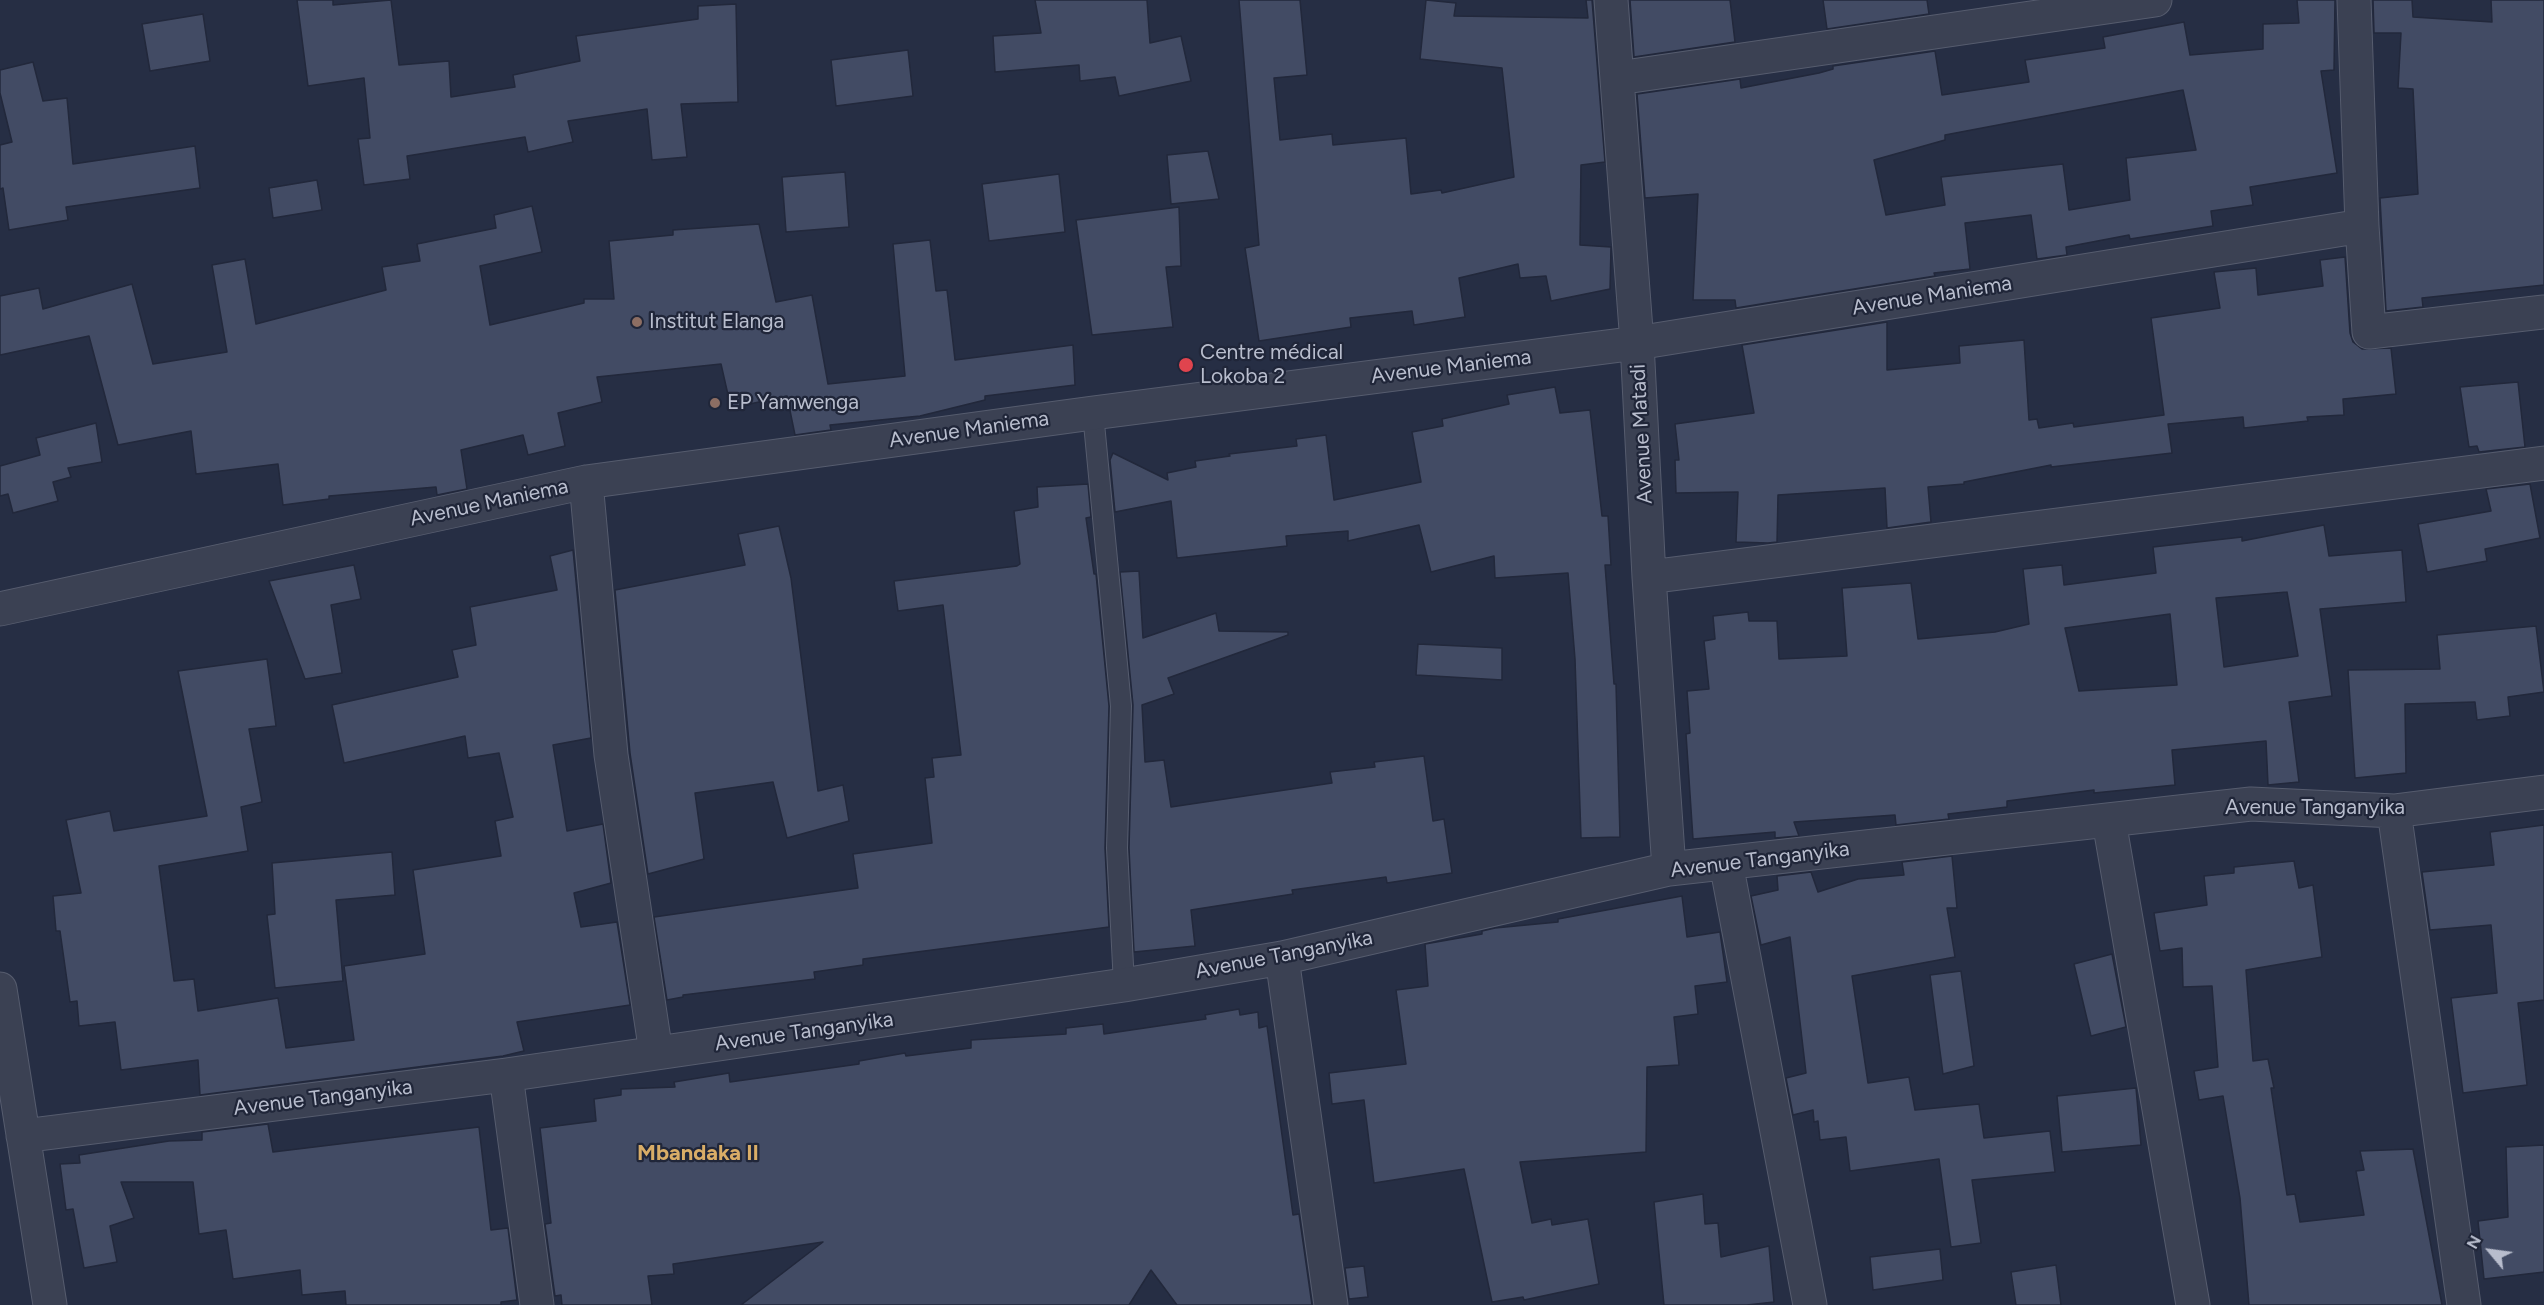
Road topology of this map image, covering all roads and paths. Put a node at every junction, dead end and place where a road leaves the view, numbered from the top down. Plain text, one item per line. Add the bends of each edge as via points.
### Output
1 (1611, 0) edge
2 (2155, 0) edge
3 (2354, 0) edge
4 (1618, 78) junction
5 (2362, 226) junction
6 (2544, 312) edge
7 (1637, 344) junction
8 (1093, 413) junction
9 (2544, 463) edge
10 (586, 482) junction
11 (1649, 577) junction
12 (0, 609) edge
13 (2544, 792) edge
14 (2394, 811) junction
15 (2109, 821) junction
16 (1726, 863) junction
17 (1669, 869) junction
18 (1282, 958) junction
19 (1124, 985) junction
20 (0, 989) edge
21 (656, 1053) junction
22 (506, 1075) junction
23 (23, 1136) junction
24 (50, 1305) edge
25 (537, 1305) edge
26 (1330, 1305) edge
27 (1810, 1305) edge
28 (2193, 1305) edge
29 (2464, 1305) edge

1 - 4 street, Avenue Matadi
2 - 4 street
3 - 5 street
4 - 7 street, Avenue Matadi
5 - 6 street via 2369,332
5 - 7 street, Avenue Maniema
7 - 8 street, Avenue Maniema
7 - 11 street, Avenue Matadi
8 - 10 street, Avenue Maniema
8 - 19 lane via 1121,706 1117,848
9 - 11 street
10 - 12 street, Avenue Maniema
10 - 21 street via 611,755
11 - 17 street, Avenue Matadi
13 - 14 street, Avenue Tanganyika
14 - 15 street, Avenue Tanganyika via 2251,804
14 - 29 street
15 - 16 street, Avenue Tanganyika
15 - 28 street
16 - 17 street, Avenue Tanganyika
16 - 27 street
17 - 18 street, Avenue Tanganyika
18 - 19 street, Avenue Tanganyika
18 - 26 street
19 - 21 street, Avenue Tanganyika
20 - 23 street
21 - 22 street, Avenue Tanganyika
22 - 23 street, Avenue Tanganyika
22 - 25 street
23 - 24 street

